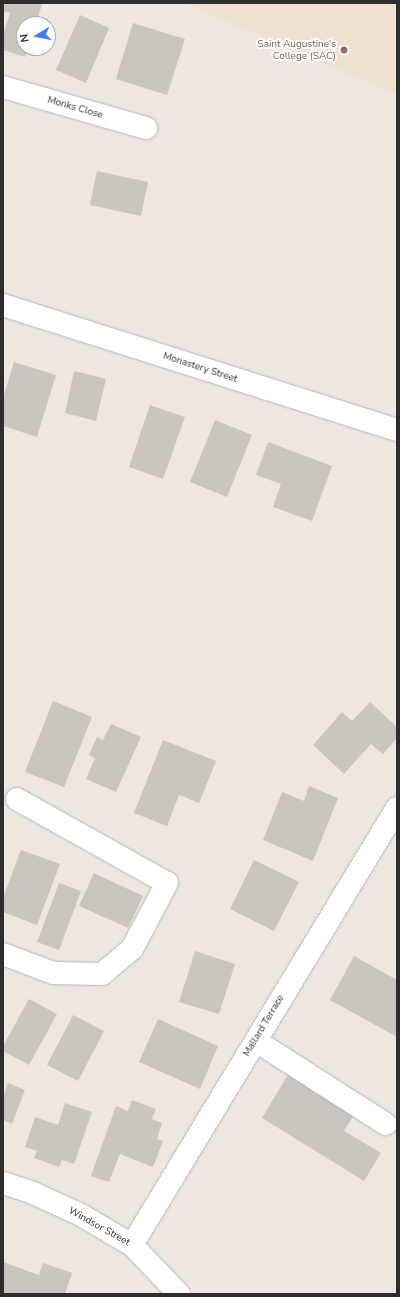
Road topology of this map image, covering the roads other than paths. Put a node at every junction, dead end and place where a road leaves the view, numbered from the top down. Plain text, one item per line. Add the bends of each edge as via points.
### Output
1 (3, 88) edge
2 (146, 128) dead end
3 (3, 305) edge
4 (397, 430) edge
5 (16, 799) dead end
6 (397, 808) edge
7 (3, 954) edge
8 (256, 1040) junction
9 (386, 1124) dead end
10 (3, 1183) edge
11 (132, 1245) junction
12 (179, 1294) edge

1 - 2 street, Monks Close
3 - 4 street, Monastery Street
5 - 7 street via 167,883 132,949 102,974 53,973
6 - 8 street, Mallard Terrace
8 - 9 street
8 - 11 street, Mallard Terrace
10 - 11 street, Windsor Street via 33,1193 81,1215
11 - 12 street, Windsor Street

